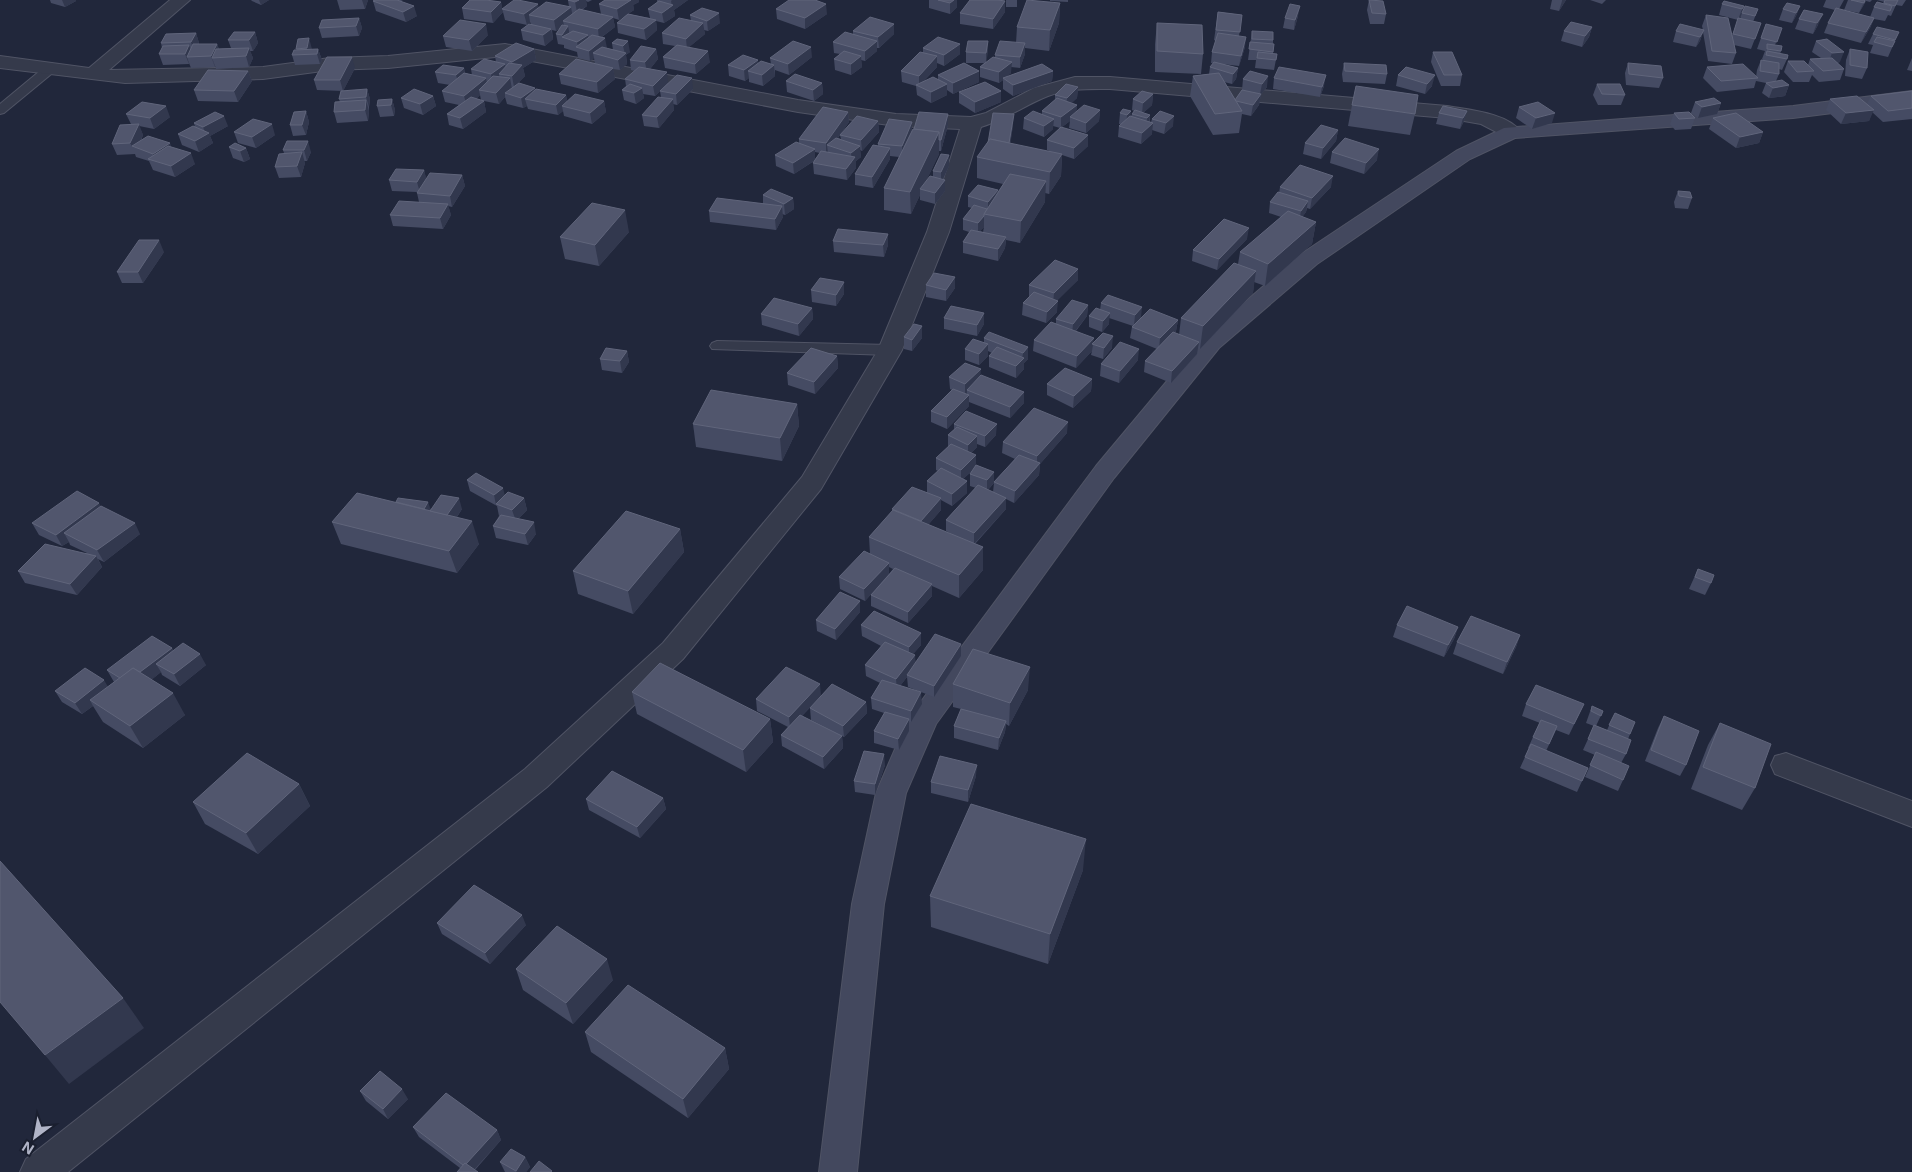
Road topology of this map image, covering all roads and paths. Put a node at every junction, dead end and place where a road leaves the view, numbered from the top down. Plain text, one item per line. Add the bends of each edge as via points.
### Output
1 (181, 0) edge
2 (0, 62) edge
3 (51, 68) junction
4 (93, 74) junction
5 (1912, 96) edge
6 (0, 110) edge
7 (972, 123) junction
8 (1511, 132) junction
9 (717, 346) dead end
10 (890, 350) junction
11 (1786, 765) dead end
12 (1912, 814) edge
13 (39, 1172) edge
14 (838, 1172) edge

1 - 4 street
2 - 3 street
3 - 4 street
3 - 6 lane
4 - 7 street via 125,77 262,73 330,64 388,62 505,50 798,106 896,120
5 - 8 main road via 1793,112
7 - 8 street via 993,117 1041,92 1075,83 1110,83 1447,112 1487,119
7 - 10 street via 938,232
8 - 14 main road via 1463,155 1309,259 1211,344 1105,472 923,719 891,793 868,904
9 - 10 lane
10 - 13 street via 812,483 673,651 536,778
11 - 12 street

